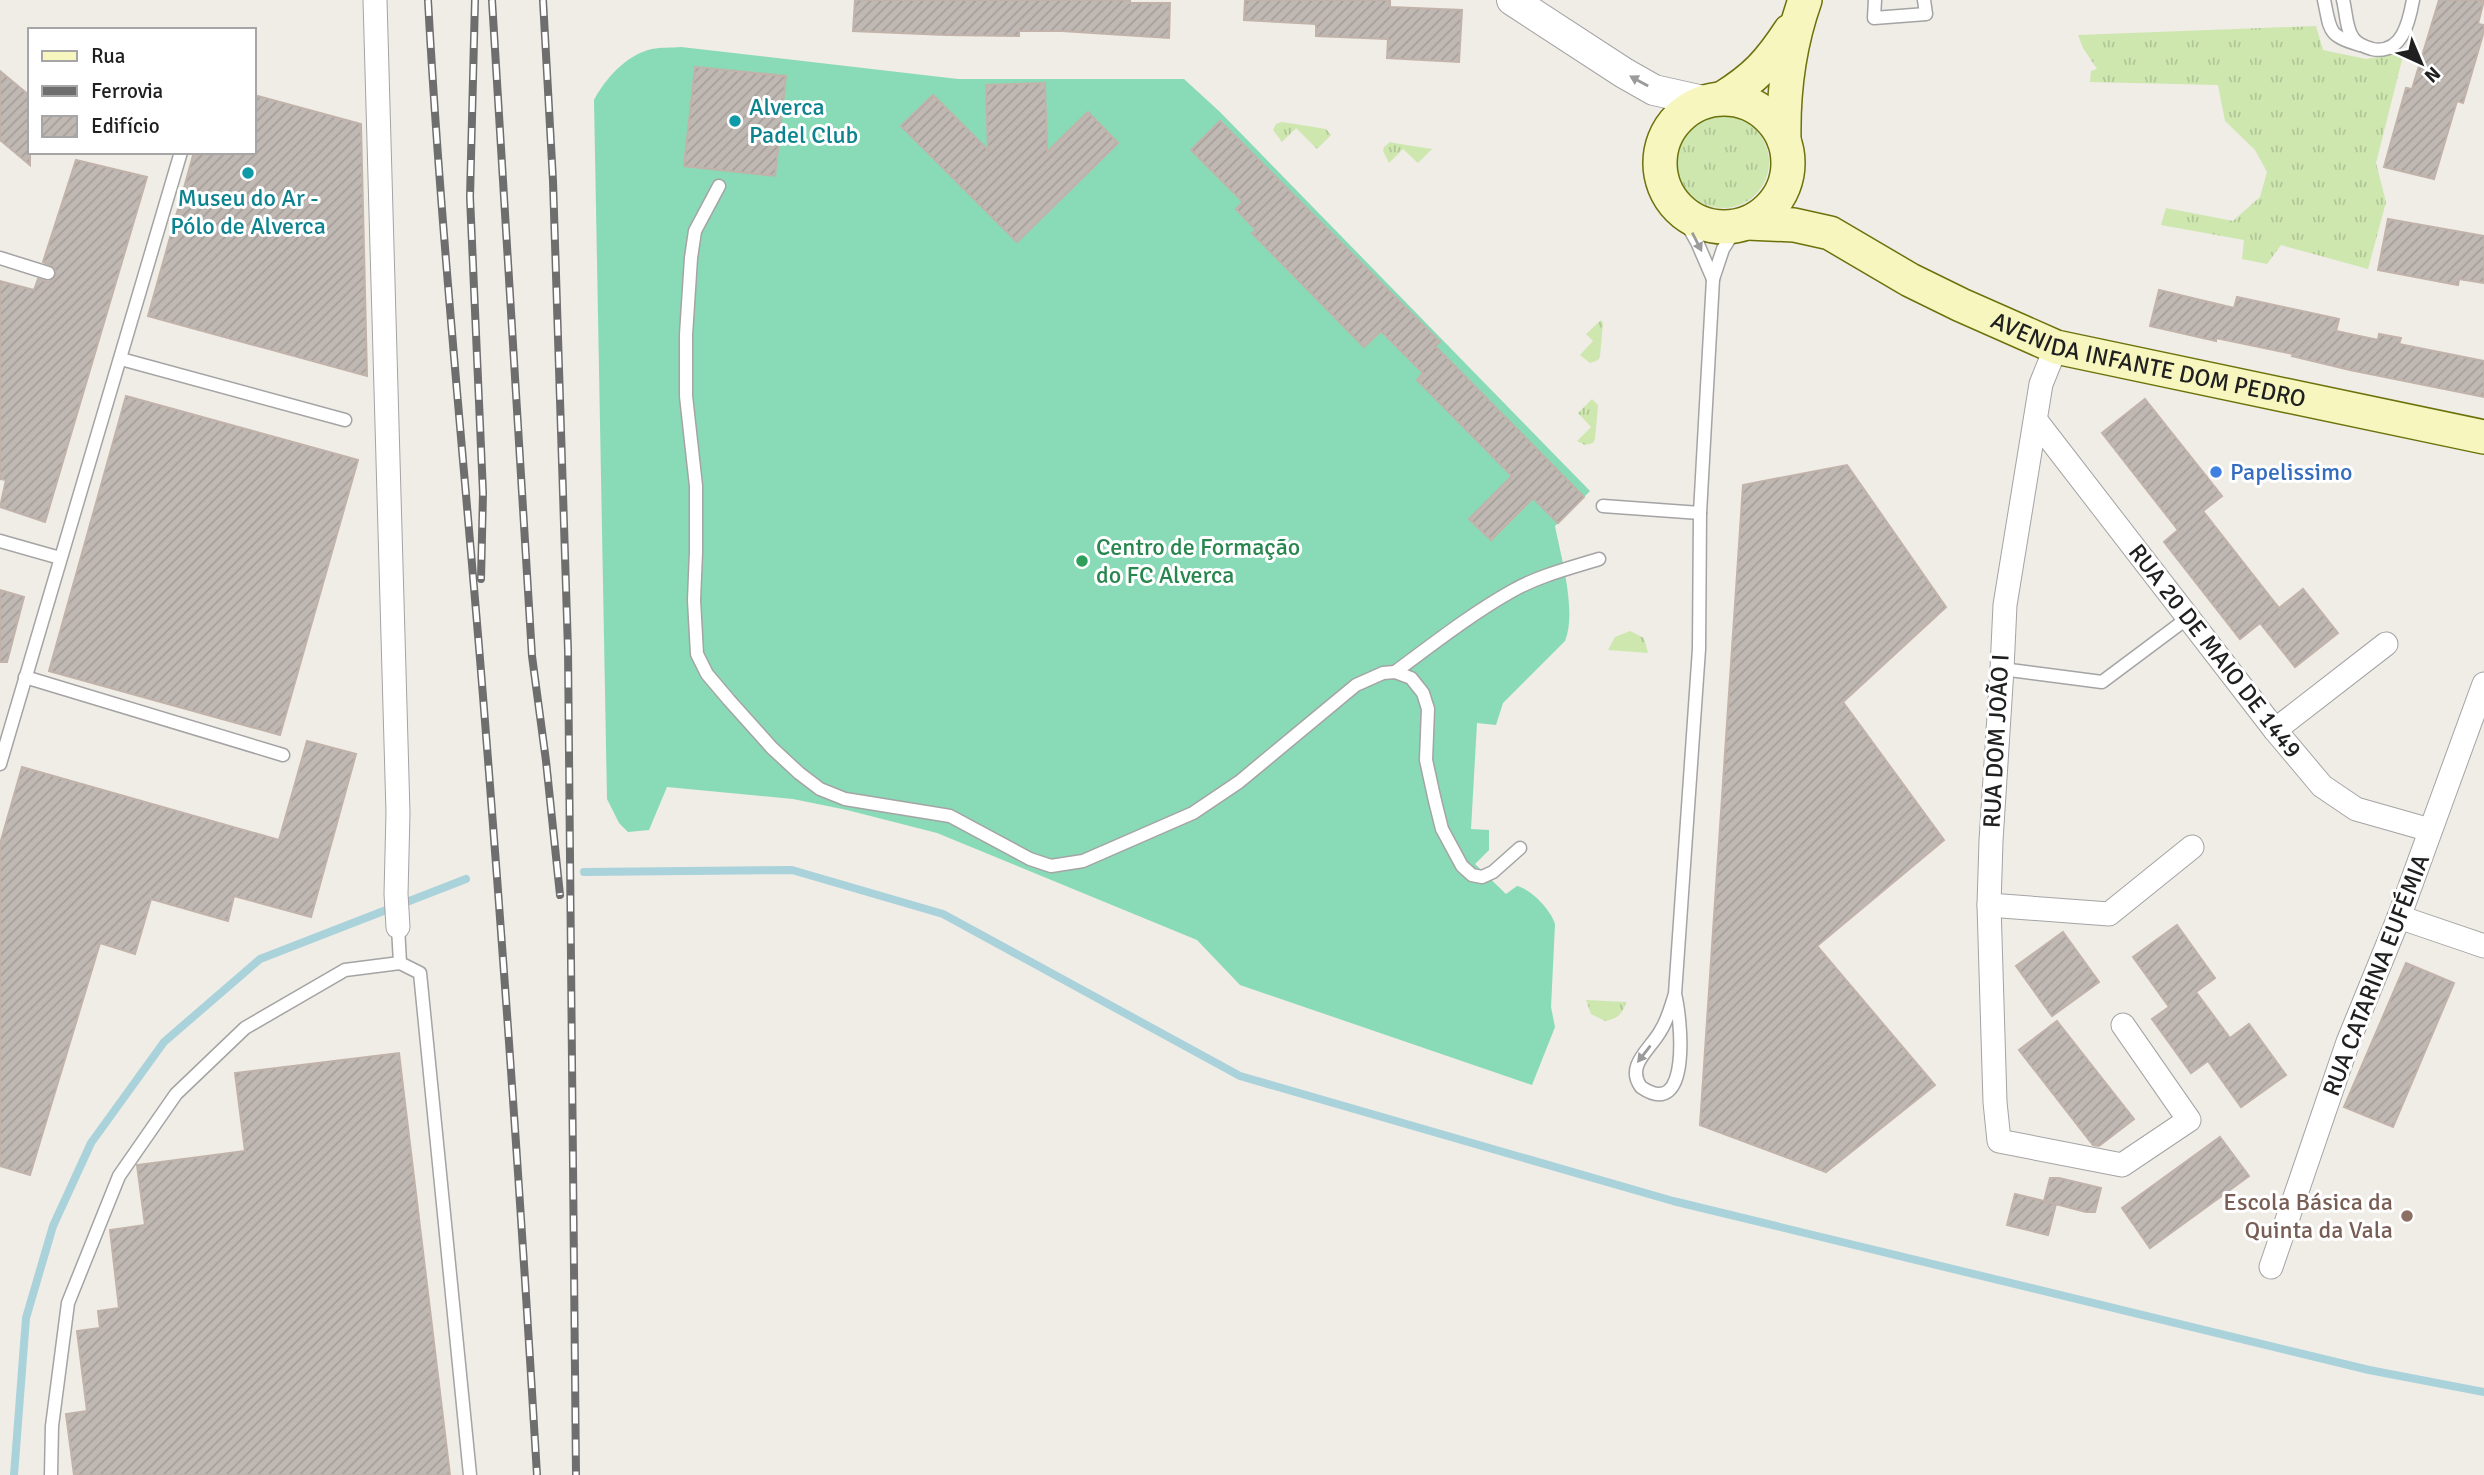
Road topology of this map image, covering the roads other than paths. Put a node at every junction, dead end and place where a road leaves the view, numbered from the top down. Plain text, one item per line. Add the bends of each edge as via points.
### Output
1 (374, 0) edge
2 (1513, 0) edge
3 (1875, 0) edge
4 (1924, 0) edge
5 (2324, 0) edge
6 (2343, 0) edge
7 (2413, 0) edge
8 (1802, 10) edge
9 (2361, 45) junction
10 (1713, 100) junction
11 (1786, 150) junction
12 (180, 154) edge
13 (719, 186) dead end
14 (1677, 207) junction
15 (1744, 224) junction
16 (1830, 233) junction
17 (0, 258) edge
18 (48, 273) dead end
19 (1713, 279) junction
20 (2056, 347) junction
21 (121, 359) junction
22 (345, 420) dead end
23 (2037, 422) junction
24 (2484, 437) edge
25 (1603, 506) dead end
26 (1700, 513) junction
27 (0, 541) edge
28 (60, 558) junction
29 (1599, 559) dead end
30 (2189, 617) junction
31 (2386, 644) dead end
32 (2002, 669) junction
33 (1395, 672) junction
34 (25, 677) junction
35 (2484, 684) edge
36 (2480, 707) edge
37 (2275, 730) junction
38 (283, 755) dead end
39 (0, 764) edge
40 (2430, 831) junction
41 (2192, 847) dead end
42 (1520, 848) dead end
43 (1990, 905) junction
44 (2399, 917) junction
45 (398, 923) joint
46 (2484, 946) edge
47 (400, 963) junction
48 (1675, 994) junction
49 (2123, 1025) dead end
50 (2272, 1267) dead end
51 (51, 1475) edge
52 (471, 1475) edge

1 - 45 street
10 -> 2 street via 1654,90
3 - 4 lane via 1874,18 1926,14
5 - 9 lane via 2334,34
6 - 9 lane via 2353,38
7 - 9 lane via 2397,43 2376,50
8 - 10 main road via 1763,68 1750,81
8 - 11 main road via 1783,104
10 - 11 main road via 1743,101 1761,110 1775,123
10 - 14 main road via 1687,110 1664,138 1660,175
11 - 15 main road via 1786,180 1778,198
11 - 16 main road, AVENIDA INFANTE DOM PEDRO via 1796,188
12 - 21 lane
13 - 33 lane via 695,231 686,335 686,396 696,486 697,654 706,674 772,748 820,789 868,804 950,816 1051,866 1083,861 1194,813 1239,782 1356,685
14 - 15 main road via 1691,219 1709,225
14 -> 19 lane
15 - 16 main road, AVENIDA INFANTE DOM PEDRO via 1794,225
15 - 19 lane via 1723,249
16 - 20 main road, AVENIDA INFANTE DOM PEDRO via 1961,305
17 - 18 lane
19 - 26 lane
20 - 23 street, RUA DOM JOÃO I via 2041,384
20 - 24 main road, AVENIDA INFANTE DOM PEDRO
21 - 22 lane
21 - 28 lane
23 - 30 street, RUA 20 DE MAIO DE 1449
23 - 32 street, RUA DOM JOÃO I via 2005,605
25 - 26 lane
26 - 48 lane via 1699,649
27 - 28 lane
28 - 34 lane
29 - 33 lane via 1514,590
30 - 32 lane via 2102,682
30 - 37 street, RUA 20 DE MAIO DE 1449
31 - 37 street
32 - 43 street, RUA DOM JOÃO I
33 - 42 lane via 1411,678 1423,693 1428,709 1426,760 1435,800 1442,829 1462,866 1482,877
34 - 38 lane
34 - 39 lane
35 - 36 street, RUA CATARINA EUFÉMIA
36 - 40 street, RUA CATARINA EUFÉMIA
37 - 40 street, RUA 20 DE MAIO DE 1449 via 2322,786 2356,809
40 - 44 street, RUA CATARINA EUFÉMIA
41 - 43 street via 2109,914
43 - 49 street, RUA DOM JOÃO I via 1999,1141 2122,1166 2189,1120
44 - 46 street
44 - 50 street, RUA CATARINA EUFÉMIA via 2348,1042
45 - 47 lane
47 - 51 lane via 345,970 245,1028 176,1094 119,1176 68,1303 52,1426
47 - 52 lane via 420,974
48 -> 48 lane via 1662,1030 1634,1072 1641,1087 1657,1095 1673,1086 1679,1069 1680,1020

